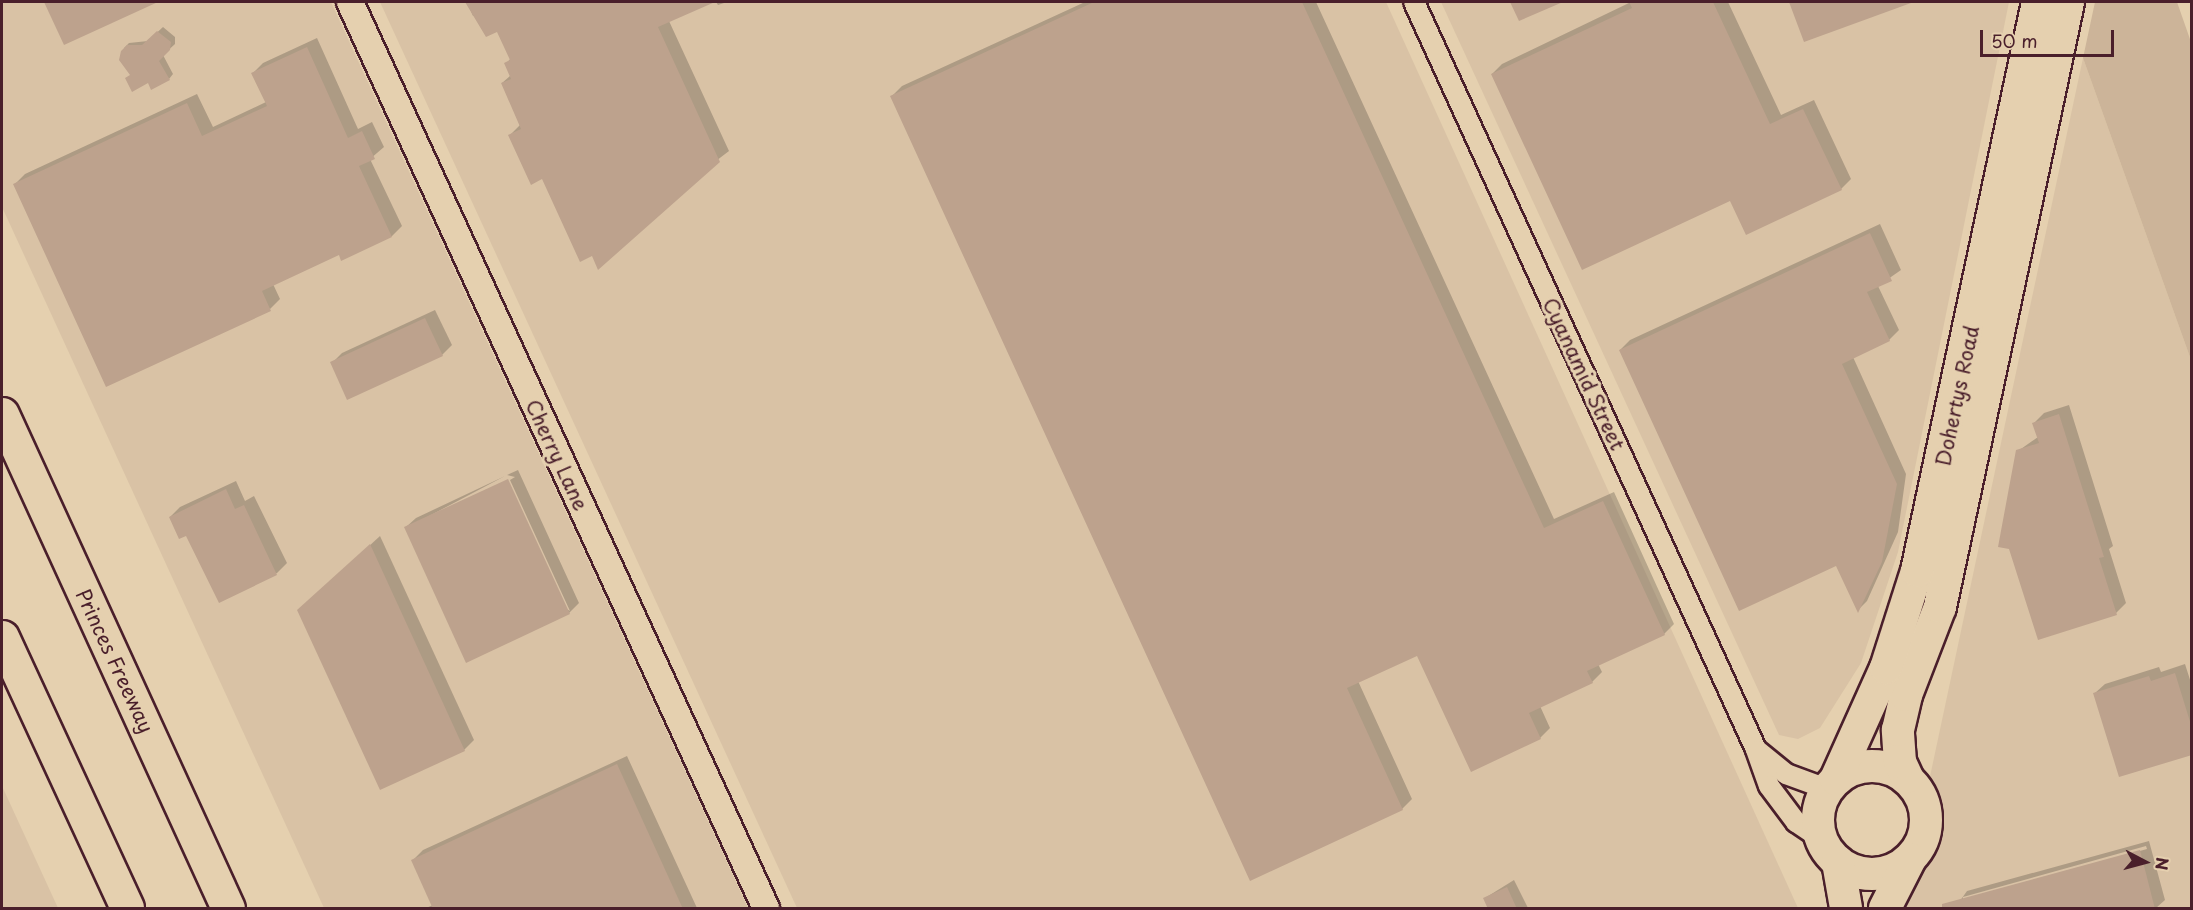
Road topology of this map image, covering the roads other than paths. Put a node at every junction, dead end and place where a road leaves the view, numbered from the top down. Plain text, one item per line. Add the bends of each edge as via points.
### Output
1 (350, 2) edge
2 (1414, 2) edge
3 (2038, 2) edge
4 (2068, 2) edge
5 (2, 414) edge
6 (2, 637) edge
7 (1755, 747) junction
8 (1907, 777) junction
9 (1831, 784) junction
10 (1829, 851) junction
11 (1910, 859) junction
12 (127, 909) edge
13 (228, 909) edge
14 (766, 909) edge
15 (1846, 909) edge
16 (1885, 909) edge

1 - 14 street, Cherry Lane
2 - 7 street, Cyanamid Street
3 - 9 main road, Dohertys Road via 1917,571 1886,668
4 - 8 main road, Dohertys Road via 1940,608 1906,695 1898,730 1900,762
5 - 13 highway, Princes Freeway
6 - 12 highway
7 - 9 street, Cyanamid Street via 1786,774
7 - 10 street, Cyanamid Street via 1769,786 1781,805
8 - 9 main road via 1879,765 1848,770
8 - 11 main road via 1917,789 1926,818 1925,833
9 - 10 main road via 1817,822
10 - 11 main road via 1866,874 1897,868
10 - 15 main road
11 - 16 main road

